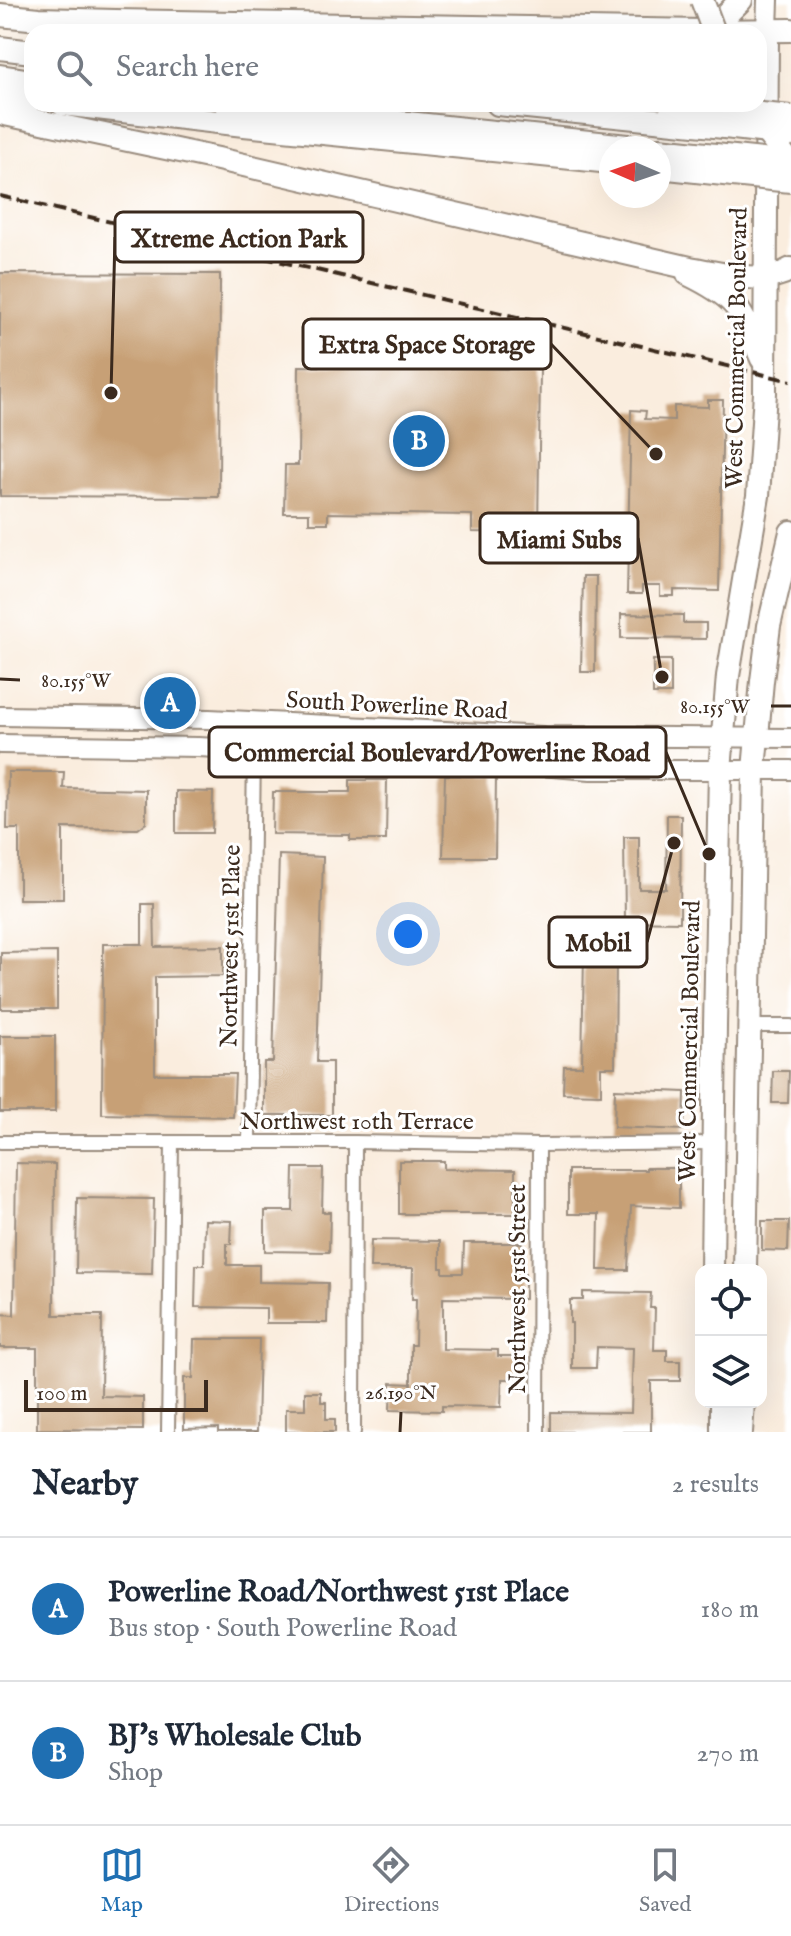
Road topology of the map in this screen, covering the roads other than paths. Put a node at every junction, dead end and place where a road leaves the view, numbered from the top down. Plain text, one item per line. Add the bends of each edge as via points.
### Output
1 (702, 0) edge
2 (741, 0) edge
3 (768, 0) edge
4 (0, 15) edge
5 (276, 24) edge
6 (707, 24) edge
7 (716, 24) edge
8 (0, 28) edge
9 (767, 30) joint
10 (791, 30) edge
11 (24, 32) edge
12 (0, 48) edge
13 (24, 51) edge
14 (0, 76) edge
15 (24, 80) edge
16 (0, 96) edge
17 (24, 99) edge
18 (131, 112) edge
19 (303, 112) edge
20 (691, 112) edge
21 (767, 112) edge
22 (0, 113) edge
23 (739, 114) edge
24 (791, 117) edge
25 (791, 135) edge
26 (599, 143) edge
27 (671, 152) edge
28 (599, 161) edge
29 (791, 164) edge
30 (733, 166) junction
31 (671, 167) edge
32 (791, 181) edge
33 (665, 263) junction
34 (791, 269) edge
35 (766, 277) junction
36 (765, 366) junction
37 (791, 532) edge
38 (4, 718) edge
39 (233, 720) junction
40 (280, 723) junction
41 (722, 737) junction
42 (757, 738) junction
43 (791, 738) edge
44 (0, 744) edge
45 (198, 747) junction
46 (254, 750) junction
47 (720, 770) junction
48 (754, 770) junction
49 (791, 770) edge
50 (748, 1026) junction
51 (791, 1026) edge
52 (0, 1142) edge
53 (172, 1142) junction
54 (249, 1142) junction
55 (355, 1142) junction
56 (713, 1143) junction
57 (539, 1145) junction
58 (713, 1264) edge
59 (745, 1264) edge
60 (711, 1408) edge
61 (722, 1408) edge
62 (743, 1408) edge
63 (168, 1432) edge
64 (354, 1432) edge
65 (538, 1432) edge
66 (710, 1432) edge
67 (722, 1432) edge
68 (741, 1432) edge

1 - 6 highway, bridge
2 - 7 highway
3 - 9 main road, West Commercial Boulevard
4 - 5 highway
8 - 11 highway
9 - 10 highway
12 - 13 highway
14 - 15 highway
16 - 17 highway
18 - 28 highway
19 - 26 highway
20 - 23 highway
21 - 35 highway, West Commercial Boulevard
22 - 33 highway
23 - 24 highway, bridge
23 - 25 highway, bridge
23 - 29 highway, bridge via 767,133
27 - 30 highway
29 - 30 highway, bridge
30 - 31 highway
30 - 32 highway, bridge
33 - 35 highway
33 - 36 highway via 733,302
34 - 35 highway
35 - 36 highway, West Commercial Boulevard
36 - 41 highway, West Commercial Boulevard via 758,496
37 - 42 highway via 769,626
38 - 39 main road, South Powerline Road
39 - 40 main road, South Powerline Road
39 - 45 main road via 225,733
40 - 41 main road, South Powerline Road via 511,735
40 - 46 main road
41 - 42 main road, South Powerline Road
41 - 47 highway, West Commercial Boulevard
42 - 43 main road, South Powerline Road
42 - 48 highway
44 - 45 main road
45 - 46 main road
46 - 47 main road via 591,770
46 - 54 street, Northwest 51st Place
47 - 48 main road
47 - 56 highway, West Commercial Boulevard
48 - 49 main road
48 - 50 highway
50 - 51 street
50 - 59 highway
52 - 53 street, Northwest 10th Terrace
53 - 54 street, Northwest 10th Terrace
53 - 63 street
54 - 55 street, Northwest 10th Terrace
55 - 57 street, Northwest 10th Terrace
55 - 64 street
56 - 57 street, Northwest 10th Terrace
56 - 58 highway, West Commercial Boulevard
57 - 65 street, Northwest 51st Street
60 - 66 highway
61 - 67 highway
62 - 68 highway

